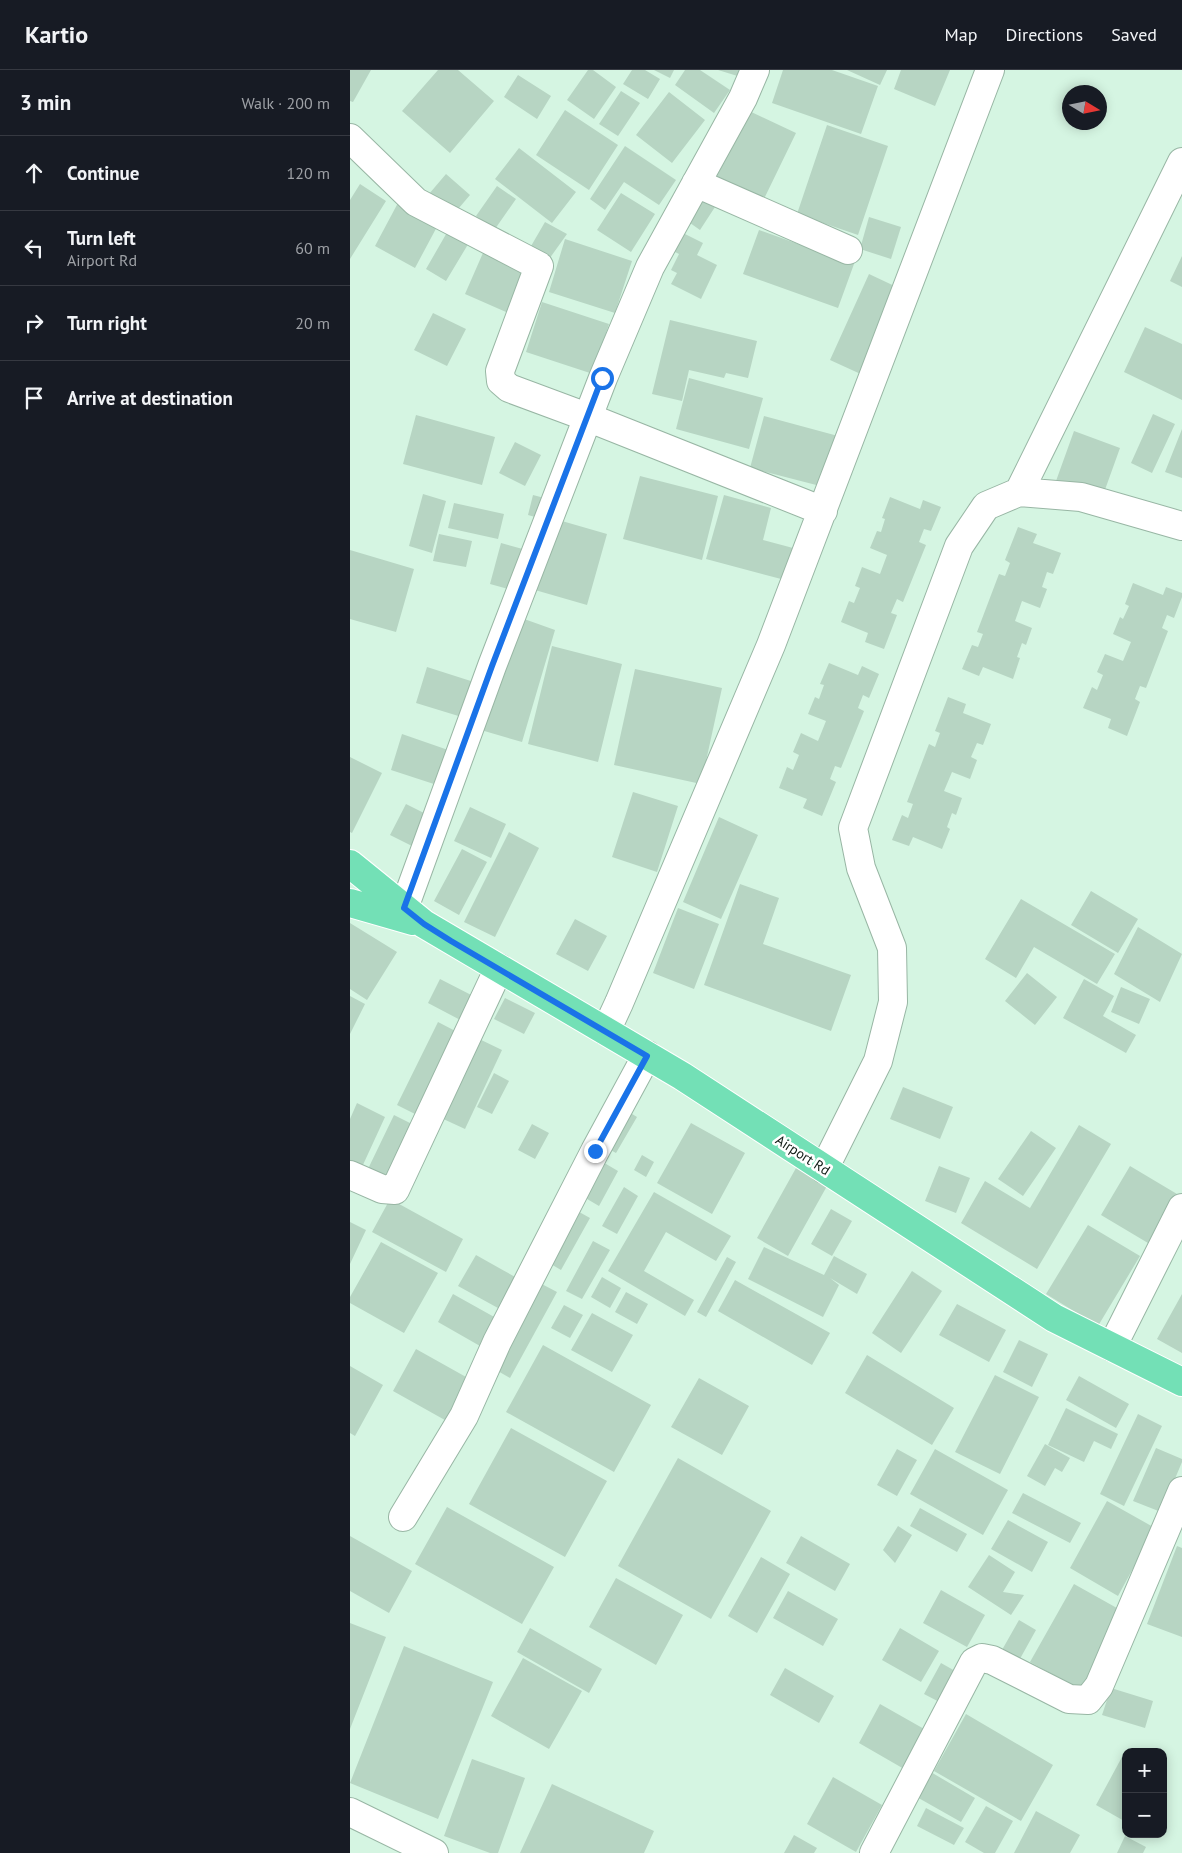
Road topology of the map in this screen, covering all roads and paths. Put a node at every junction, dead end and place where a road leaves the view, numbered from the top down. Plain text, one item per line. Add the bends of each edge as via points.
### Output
1 (755, 70) edge
2 (990, 70) edge
3 (350, 138) edge
4 (1182, 162) edge
5 (696, 183) junction
6 (848, 250) dead end
7 (587, 417) junction
8 (1019, 492) junction
9 (823, 510) junction
10 (1182, 526) edge
11 (350, 864) edge
12 (350, 903) edge
13 (414, 916) junction
14 (500, 968) junction
15 (606, 1031) junction
16 (647, 1056) junction
17 (824, 1169) junction
18 (350, 1175) edge
19 (1182, 1208) edge
20 (1112, 1347) junction
21 (1182, 1382) edge
22 (1182, 1491) edge
23 (403, 1517) dead end
24 (350, 1812) edge
25 (434, 1853) edge
26 (874, 1853) edge

1 - 5 street
2 - 9 street
3 - 7 street via 416,202 539,266 500,370 501,381 509,388
4 - 8 street
5 - 6 street
5 - 7 street via 650,267
7 - 9 street
7 - 13 street via 492,666
8 - 10 street via 1080,497
8 - 17 street via 986,506 959,546 853,828 861,868 892,948 893,1002 878,1061
9 - 15 street via 771,645
11 - 13 main road, Airport Rd
12 - 13 main road, Airport Rd
13 - 14 main road, Airport Rd
14 - 15 main road, Airport Rd
14 - 18 street via 395,1190 382,1189
15 - 16 main road, Airport Rd
16 - 17 main road, Airport Rd
16 - 23 street via 497,1342 464,1416
17 - 20 main road, Airport Rd via 1054,1318
19 - 20 street
20 - 21 main road, Airport Rd
22 - 26 street via 1099,1686 1088,1700 1069,1699 992,1660 982,1658 974,1662
24 - 25 street

